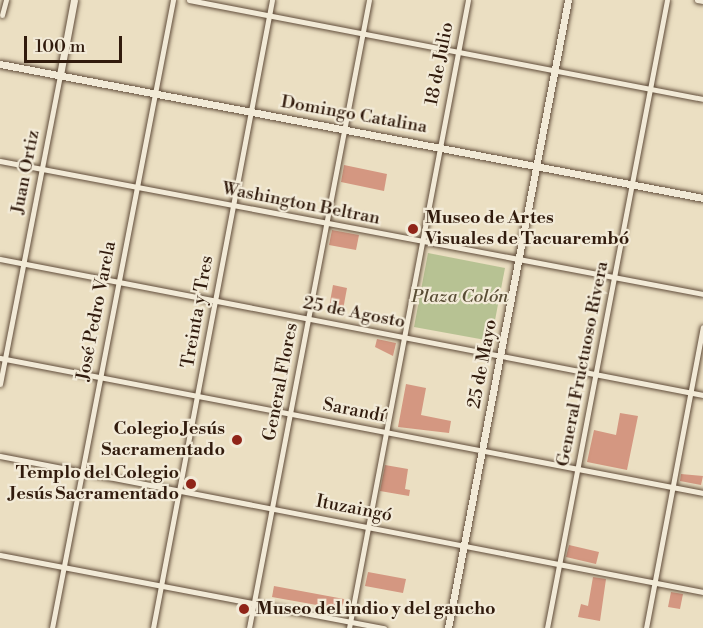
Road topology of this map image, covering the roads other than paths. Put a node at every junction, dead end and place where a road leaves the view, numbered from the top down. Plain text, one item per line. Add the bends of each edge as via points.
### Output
1 (6, 0) edge
2 (74, 0) edge
3 (173, 0) edge
4 (189, 0) edge
5 (272, 0) edge
6 (369, 0) edge
7 (468, 0) edge
8 (568, 0) edge
9 (667, 0) edge
10 (697, 0) edge
11 (703, 1) edge
12 (2, 15) dead end
13 (269, 15) junction
14 (363, 33) junction
15 (457, 53) junction
16 (0, 64) edge
17 (554, 70) junction
18 (60, 75) junction
19 (650, 89) junction
20 (154, 92) junction
21 (703, 99) edge
22 (250, 111) junction
23 (345, 128) junction
24 (440, 146) junction
25 (0, 162) edge
26 (536, 166) junction
27 (42, 170) junction
28 (632, 185) junction
29 (135, 188) junction
30 (703, 198) edge
31 (232, 206) junction
32 (325, 225) junction
33 (421, 243) junction
34 (0, 259) edge
35 (518, 261) junction
36 (24, 263) junction
37 (615, 277) junction
38 (119, 282) junction
39 (703, 294) edge
40 (214, 302) junction
41 (308, 320) junction
42 (703, 327) edge
43 (404, 337) junction
44 (500, 355) junction
45 (2, 359) edge
46 (595, 374) junction
47 (100, 378) junction
48 (0, 384) edge
49 (690, 392) junction
50 (703, 395) edge
51 (198, 396) junction
52 (289, 414) junction
53 (385, 432) junction
54 (482, 451) junction
55 (0, 456) edge
56 (578, 469) junction
57 (82, 472) junction
58 (673, 487) junction
59 (180, 491) junction
60 (703, 493) edge
61 (273, 508) junction
62 (368, 527) junction
63 (464, 546) junction
64 (0, 555) edge
65 (559, 564) junction
66 (64, 567) junction
67 (655, 582) junction
68 (161, 585) junction
69 (703, 592) edge
70 (254, 604) junction
71 (350, 625) edge
72 (52, 628) edge
73 (153, 628) edge
74 (249, 628) edge
75 (384, 628) edge
76 (448, 628) edge
77 (547, 628) edge
78 (646, 628) edge

1 - 12 street
2 - 18 street, Juan Ortiz
3 - 20 street, José Pedro Varela
4 - 13 street
5 - 13 street, Treinta y Tres
6 - 14 street, General Flores
7 - 15 street, 18 de Julio
8 - 17 street, 25 de Mayo
9 - 19 street, General Fructuoso Rivera
10 - 11 street
13 - 14 street
13 - 22 street, Treinta y Tres
14 - 15 street
14 - 23 street, General Flores
15 - 17 street
15 - 24 street, 18 de Julio
16 - 18 street, Domingo Catalina
17 - 19 street
17 - 26 street, 25 de Mayo
18 - 20 street, Domingo Catalina
18 - 27 street, Juan Ortiz
19 - 21 street
19 - 28 street, General Fructuoso Rivera
20 - 22 street, Domingo Catalina
20 - 29 street, José Pedro Varela
22 - 23 street, Domingo Catalina
22 - 31 street, Treinta y Tres
23 - 24 street, Domingo Catalina
23 - 32 street, General Flores
24 - 26 street, Domingo Catalina
24 - 33 street, 18 de Julio
25 - 27 street, Washington Beltran
26 - 28 street, Domingo Catalina
26 - 35 street, 25 de Mayo
27 - 29 street, Washington Beltran
27 - 36 street, Juan Ortiz
28 - 30 street, Domingo Catalina
28 - 37 street, General Fructuoso Rivera
29 - 31 street, Washington Beltran
29 - 38 street, José Pedro Varela
31 - 32 street, Washington Beltran
31 - 40 street, Treinta y Tres
32 - 33 street, Washington Beltran
32 - 41 street, General Flores
33 - 35 street, Washington Beltran
33 - 43 street, 18 de Julio
34 - 36 street, 25 de Agosto
35 - 37 street, Washington Beltran
35 - 44 street, 25 de Mayo
36 - 38 street, 25 de Agosto
36 - 45 street, Juan Ortiz
37 - 39 street, Washington Beltran
37 - 46 street, General Fructuoso Rivera
38 - 40 street, 25 de Agosto
38 - 47 street, José Pedro Varela
40 - 41 street, 25 de Agosto
40 - 51 street, Treinta y Tres
41 - 43 street, 25 de Agosto
41 - 52 street, General Flores
42 - 49 street
43 - 44 street, 25 de Agosto
43 - 53 street, 18 de Julio
44 - 46 street, 25 de Agosto
44 - 54 street, 25 de Mayo
45 - 47 street, Sarandí
45 - 48 street, Juan Ortiz
46 - 49 street, 25 de Agosto
46 - 56 street, General Fructuoso Rivera
47 - 51 street, Sarandí
47 - 57 street, José Pedro Varela
49 - 50 street, 25 de Agosto
49 - 58 street
51 - 52 street, Sarandí
51 - 59 street, Treinta y Tres
52 - 53 street, Sarandí
52 - 61 street, General Flores
53 - 54 street, Sarandí
53 - 62 street, 18 de Julio
54 - 56 street, Sarandí
54 - 63 street, 25 de Mayo
55 - 57 street, Ituzaingó
56 - 58 street, Sarandí
56 - 65 street, General Fructuoso Rivera
57 - 59 street, Ituzaingó
57 - 66 street, José Pedro Varela
58 - 60 street, Sarandí
58 - 67 street
59 - 61 street, Ituzaingó
59 - 68 street, Treinta y Tres
61 - 62 street, Ituzaingó
61 - 70 street, General Flores
62 - 63 street, Ituzaingó
62 - 71 street, 18 de Julio
63 - 65 street, Ituzaingó
63 - 76 street, 25 de Mayo
64 - 66 street
65 - 67 street, Ituzaingó
65 - 77 street, General Fructuoso Rivera
66 - 68 street
66 - 72 street, José Pedro Varela
67 - 69 street, Ituzaingó
67 - 78 street
68 - 70 street
68 - 73 street, Treinta y Tres
70 - 71 street
70 - 74 street, General Flores
71 - 75 street

